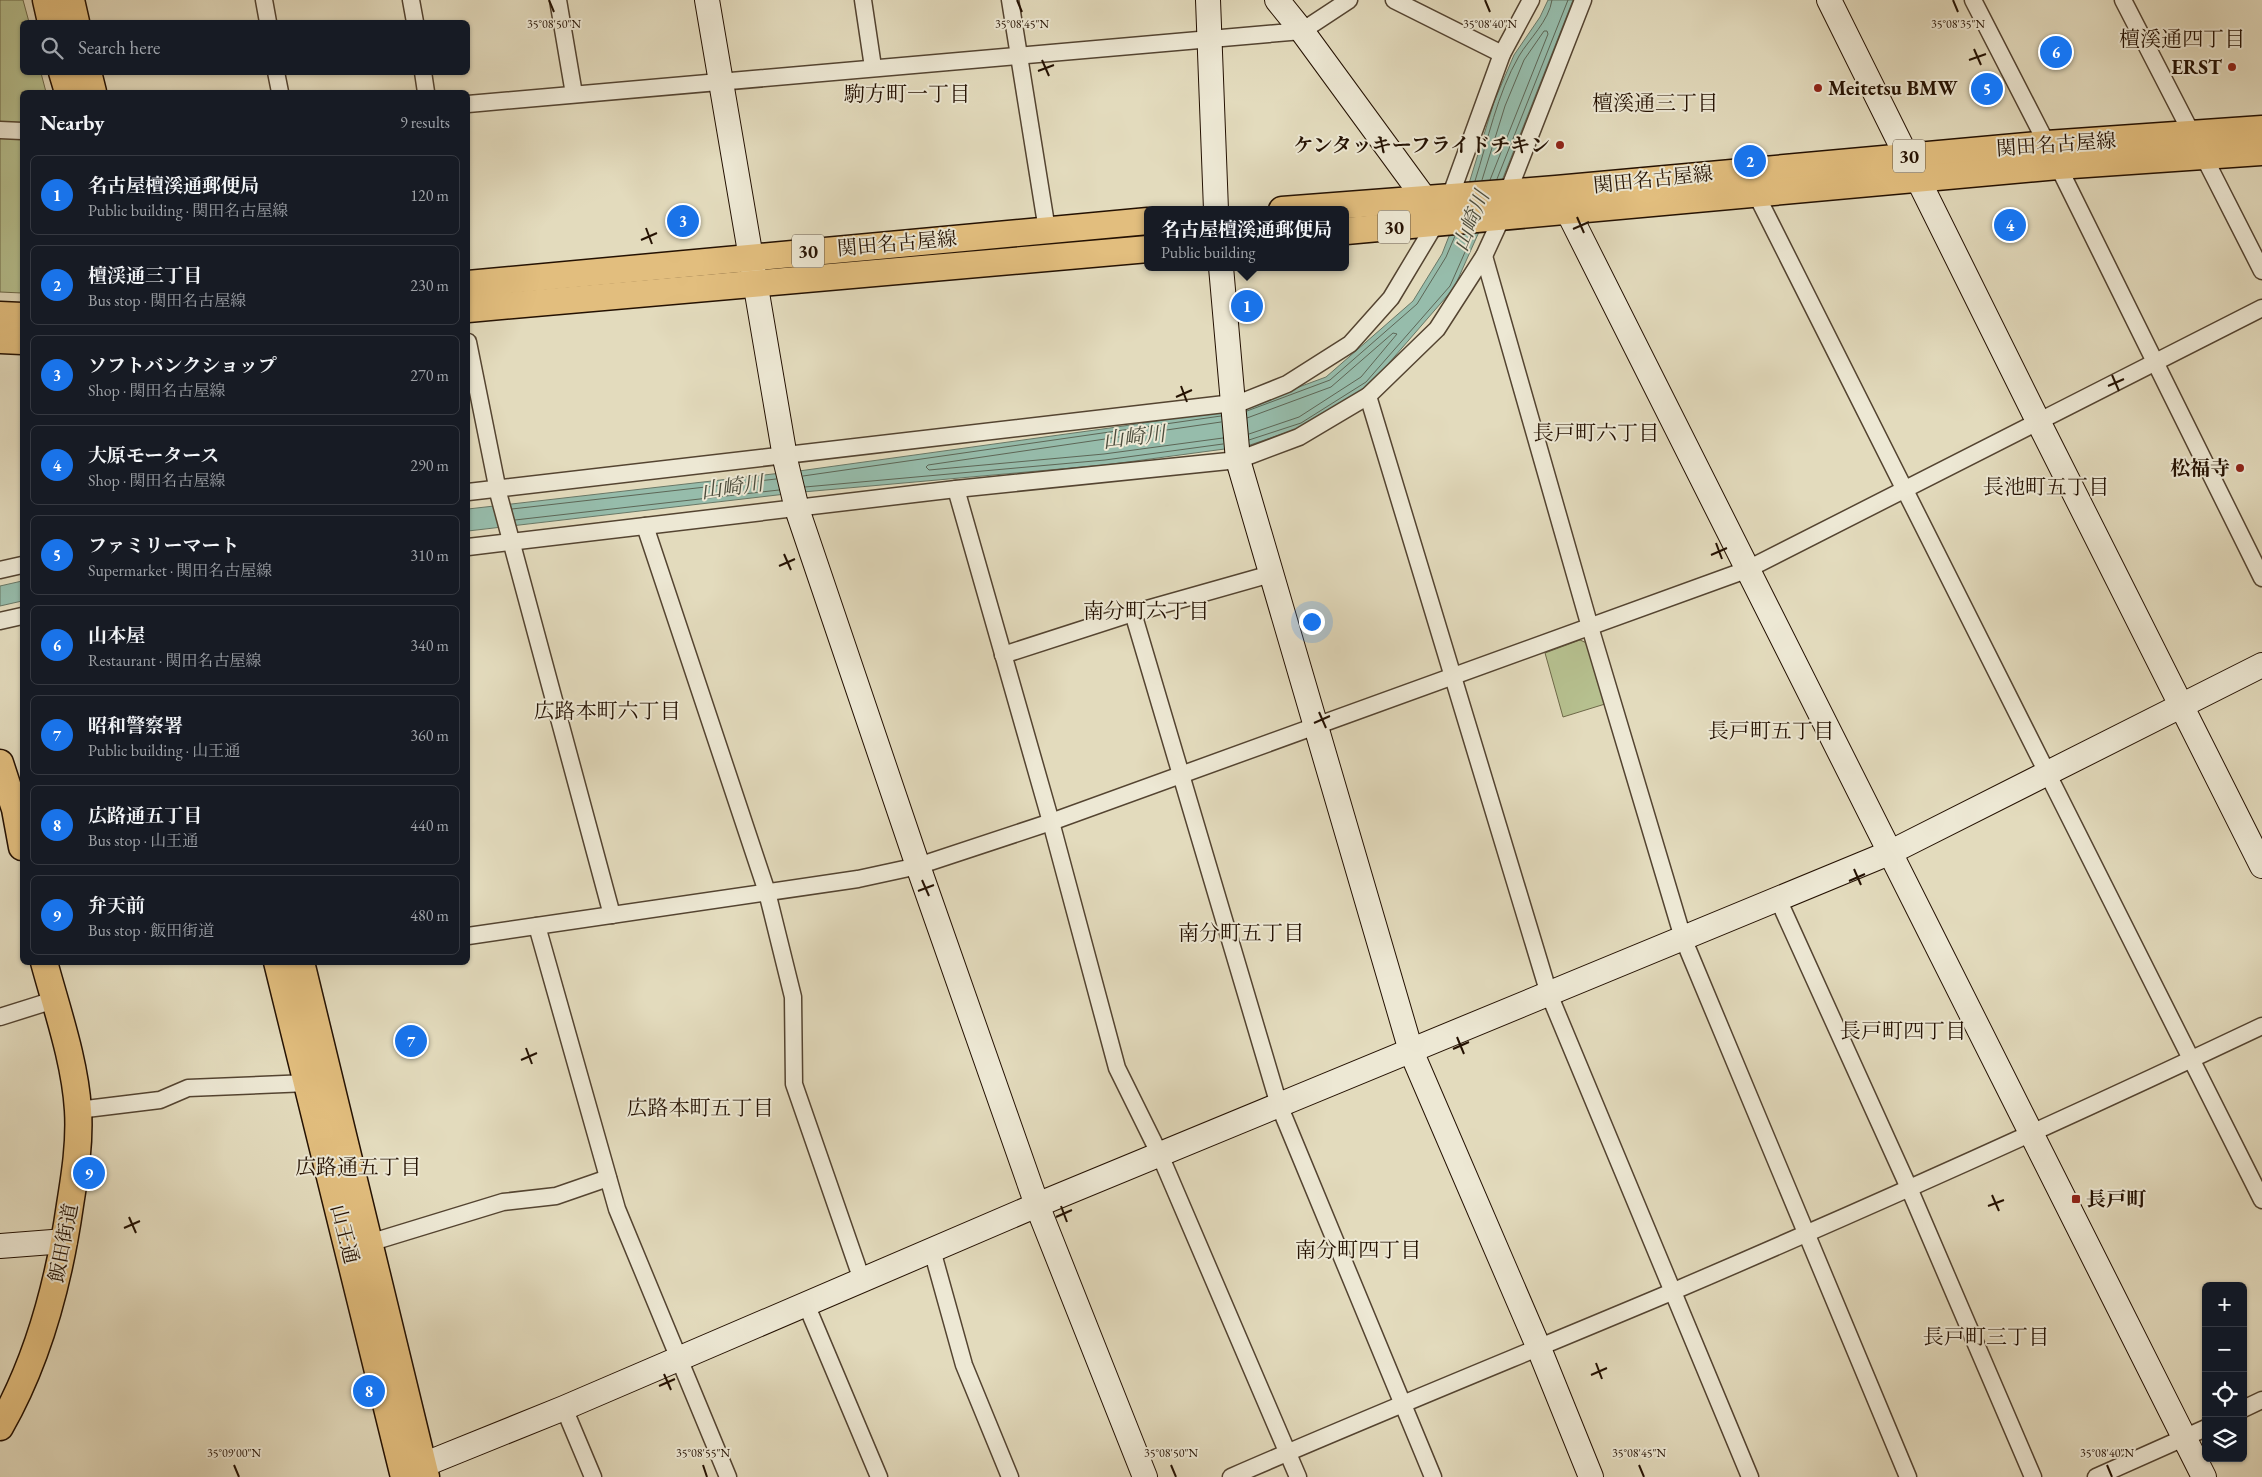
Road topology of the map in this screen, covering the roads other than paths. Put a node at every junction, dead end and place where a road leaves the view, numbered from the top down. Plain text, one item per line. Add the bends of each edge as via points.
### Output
1 (46, 0) edge
2 (71, 0) edge
3 (264, 0) edge
4 (411, 0) edge
5 (558, 0) edge
6 (707, 0) edge
7 (863, 0) edge
8 (1010, 0) edge
9 (1208, 0) edge
10 (1276, 0) edge
11 (1349, 0) edge
12 (1394, 0) edge
13 (1530, 0) edge
14 (1583, 0) edge
15 (1829, 0) edge
16 (1973, 0) edge
17 (2123, 0) edge
18 (51, 20) edge
19 (76, 20) edge
20 (268, 20) edge
21 (415, 20) edge
22 (1302, 31) junction
23 (1211, 38) junction
24 (1018, 54) junction
25 (1502, 54) junction
26 (874, 67) junction
27 (63, 75) edge
28 (89, 75) edge
29 (277, 75) edge
30 (423, 75) edge
31 (721, 80) junction
32 (67, 90) edge
33 (92, 90) edge
34 (280, 90) edge
35 (426, 90) edge
36 (574, 94) junction
37 (470, 104) edge
38 (2262, 128) edge
39 (0, 130) edge
40 (20, 131) edge
41 (2192, 134) junction
42 (2262, 152) edge
43 (2053, 155) junction
44 (1906, 156) junction
45 (2204, 157) junction
46 (1918, 179) junction
47 (1508, 192) junction
48 (1756, 194) junction
49 (1437, 198) junction
50 (1561, 200) junction
51 (1216, 206) edge
52 (1334, 206) edge
53 (1502, 217) junction
54 (1144, 221) edge
55 (1439, 223) junction
56 (1047, 230) junction
57 (1349, 231) edge
58 (1144, 249) edge
59 (752, 256) junction
60 (1484, 256) junction
61 (1221, 271) edge
62 (2262, 272) edge
63 (470, 284) edge
64 (756, 284) junction
65 (2262, 308) edge
66 (470, 309) edge
67 (0, 315) edge
68 (20, 316) edge
69 (0, 340) edge
70 (20, 341) edge
71 (470, 352) edge
72 (2155, 362) junction
73 (1368, 396) junction
74 (1232, 405) junction
75 (2038, 421) junction
76 (1237, 455) junction
77 (786, 460) junction
78 (956, 489) junction
79 (1904, 489) junction
80 (470, 492) edge
81 (499, 492) junction
82 (797, 509) junction
83 (645, 526) junction
84 (512, 542) junction
85 (470, 547) edge
86 (20, 565) edge
87 (0, 570) edge
88 (1746, 570) junction
89 (1271, 574) junction
90 (2262, 578) edge
91 (1133, 614) junction
92 (20, 616) edge
93 (0, 621) edge
94 (1590, 627) junction
95 (1003, 655) junction
96 (2262, 664) edge
97 (1452, 677) junction
98 (2181, 706) junction
99 (1316, 726) junction
100 (0, 763) edge
101 (2047, 774) junction
102 (1180, 775) junction
103 (1051, 822) junction
104 (20, 837) edge
105 (1889, 853) junction
106 (918, 866) junction
107 (2262, 866) edge
108 (767, 892) junction
109 (1778, 899) junction
110 (612, 915) junction
111 (537, 926) junction
112 (470, 936) edge
113 (1683, 938) junction
114 (45, 965) edge
115 (287, 965) edge
116 (288, 965) edge
117 (1549, 994) junction
118 (54, 1000) junction
119 (0, 1016) edge
120 (2262, 1026) edge
121 (1412, 1051) junction
122 (2191, 1059) junction
123 (308, 1083) junction
124 (1280, 1105) junction
125 (78, 1110) junction
126 (2031, 1135) junction
127 (1160, 1155) junction
128 (608, 1178) junction
129 (1909, 1188) junction
130 (2262, 1200) edge
131 (1037, 1205) junction
132 (1806, 1234) junction
133 (65, 1241) junction
134 (368, 1243) junction
135 (0, 1246) edge
136 (932, 1250) junction
137 (862, 1280) junction
138 (1673, 1291) junction
139 (806, 1304) junction
140 (1538, 1346) junction
141 (679, 1358) junction
142 (2262, 1400) edge
143 (1403, 1402) junction
144 (2247, 1407) edge
145 (564, 1408) junction
146 (0, 1428) edge
147 (2202, 1430) edge
148 (2185, 1439) junction
149 (1288, 1452) junction
150 (418, 1473) edge
151 (593, 1477) edge
152 (728, 1477) edge
153 (879, 1477) edge
154 (1010, 1477) edge
155 (1145, 1477) edge
156 (1231, 1477) edge
157 (1298, 1477) edge
158 (1433, 1477) edge
159 (1591, 1477) edge
160 (1750, 1477) edge
161 (1908, 1477) edge
162 (2033, 1477) edge
163 (2096, 1477) edge
164 (2204, 1477) edge

1 - 18 main road
2 - 19 main road
3 - 20 street
4 - 21 street
5 - 36 street
6 - 31 street
7 - 26 street
8 - 24 street
9 - 23 street
10 - 22 street
11 - 22 street
12 - 25 street
13 - 25 street
14 - 47 street
15 - 44 street
16 - 43 street
17 - 41 street
22 - 23 street
22 - 49 street
23 - 24 street
23 - 51 street
24 - 26 street
24 - 56 street
25 - 49 street
26 - 31 street
27 - 32 main road
28 - 33 main road
29 - 34 street
30 - 35 street
31 - 36 street
31 - 59 street
36 - 37 street
38 - 41 main road, 関田名古屋線 / 30
39 - 40 street
41 - 43 main road, 関田名古屋線 / 30
42 - 45 main road, 関田名古屋線 / 30
43 - 44 main road, 関田名古屋線 / 30
43 - 45 main road, 関田名古屋線 / 30
43 - 46 main road, 関田名古屋線 / 30
43 - 72 street
44 - 46 street
44 - 50 main road, 関田名古屋線 / 30
45 - 62 street
46 - 48 main road, 関田名古屋線 / 30
46 - 75 street
47 - 49 main road, 関田名古屋線 / 30
47 - 50 main road, 関田名古屋線 / 30
48 - 50 main road, 関田名古屋線 / 30
48 - 79 street
49 - 52 main road, 関田名古屋線 / 30
50 - 53 main road, 関田名古屋線 / 30
50 - 88 street
53 - 55 main road, 関田名古屋線 / 30
53 - 60 street
54 - 56 main road, 関田名古屋線 / 30
55 - 57 main road, 関田名古屋線 / 30
55 - 74 street via 1391,298 1350,344 1287,384
56 - 59 main road, 関田名古屋線 / 30
58 - 64 main road, 関田名古屋線 / 30
59 - 63 main road, 関田名古屋線 / 30
59 - 64 street
60 - 73 street via 1437,329
60 - 94 street
61 - 74 street
64 - 66 main road, 関田名古屋線 / 30
64 - 77 street
65 - 72 street
67 - 68 main road
69 - 70 main road
71 - 81 street
72 - 75 street
72 - 90 street
73 - 76 street via 1299,437
73 - 97 street
74 - 76 street
74 - 77 street
75 - 79 street
75 - 98 street
76 - 78 street
76 - 89 street
77 - 81 street
77 - 82 street
78 - 82 street
78 - 95 street
79 - 88 street
79 - 101 street
80 - 81 street
81 - 84 street
82 - 83 street
82 - 106 street
83 - 84 street
83 - 108 street
84 - 85 street
84 - 110 street
86 - 87 street
88 - 94 street
88 - 105 street
89 - 91 street
89 - 99 street
91 - 95 street
91 - 102 street
92 - 93 street
94 - 97 street
94 - 113 street
95 - 103 street
96 - 98 street
97 - 99 street
97 - 117 street
98 - 101 street
98 - 107 street
99 - 102 street
99 - 121 street
100 - 104 main road
101 - 105 street
101 - 122 street
102 - 103 street
102 - 124 street
103 - 106 street
103 - 127 street via 1117,1068
105 - 109 street
105 - 126 street
106 - 108 street via 858,879
106 - 131 street
108 - 110 street
108 - 137 street via 794,997 794,1084
109 - 113 street
109 - 129 street
110 - 111 street
111 - 112 street
111 - 128 street
113 - 117 street
113 - 132 street
114 - 118 main road, 飯田街道
115 - 123 main road, 山王通
116 - 134 main road, 山王通
117 - 121 street
117 - 138 street
118 - 119 street
118 - 125 main road, 飯田街道
120 - 122 street
121 - 124 street
121 - 140 street
122 - 126 street
122 - 130 street
123 - 125 street via 188,1088 160,1100
123 - 150 main road, 山王通
124 - 127 street
124 - 143 street
125 - 133 main road, 飯田街道 via 76,1165
126 - 129 street
126 - 148 street
127 - 131 street
127 - 149 street
128 - 134 street via 556,1196 503,1202
128 - 141 street via 617,1210
129 - 132 street
129 - 162 street
131 - 136 street
131 - 155 street
132 - 138 street
132 - 161 street
133 - 135 street
133 - 146 main road, 飯田街道 via 50,1306 28,1371
134 - 150 main road, 山王通
136 - 137 street
136 - 154 street via 964,1365
137 - 139 street
138 - 140 street
138 - 160 street
139 - 141 street
139 - 153 street
140 - 143 street
140 - 159 street
141 - 145 street
141 - 152 street
142 - 144 street
143 - 149 street
143 - 158 street
145 - 150 street
145 - 151 street
147 - 148 street
148 - 163 street
148 - 164 street
149 - 156 street
149 - 157 street

